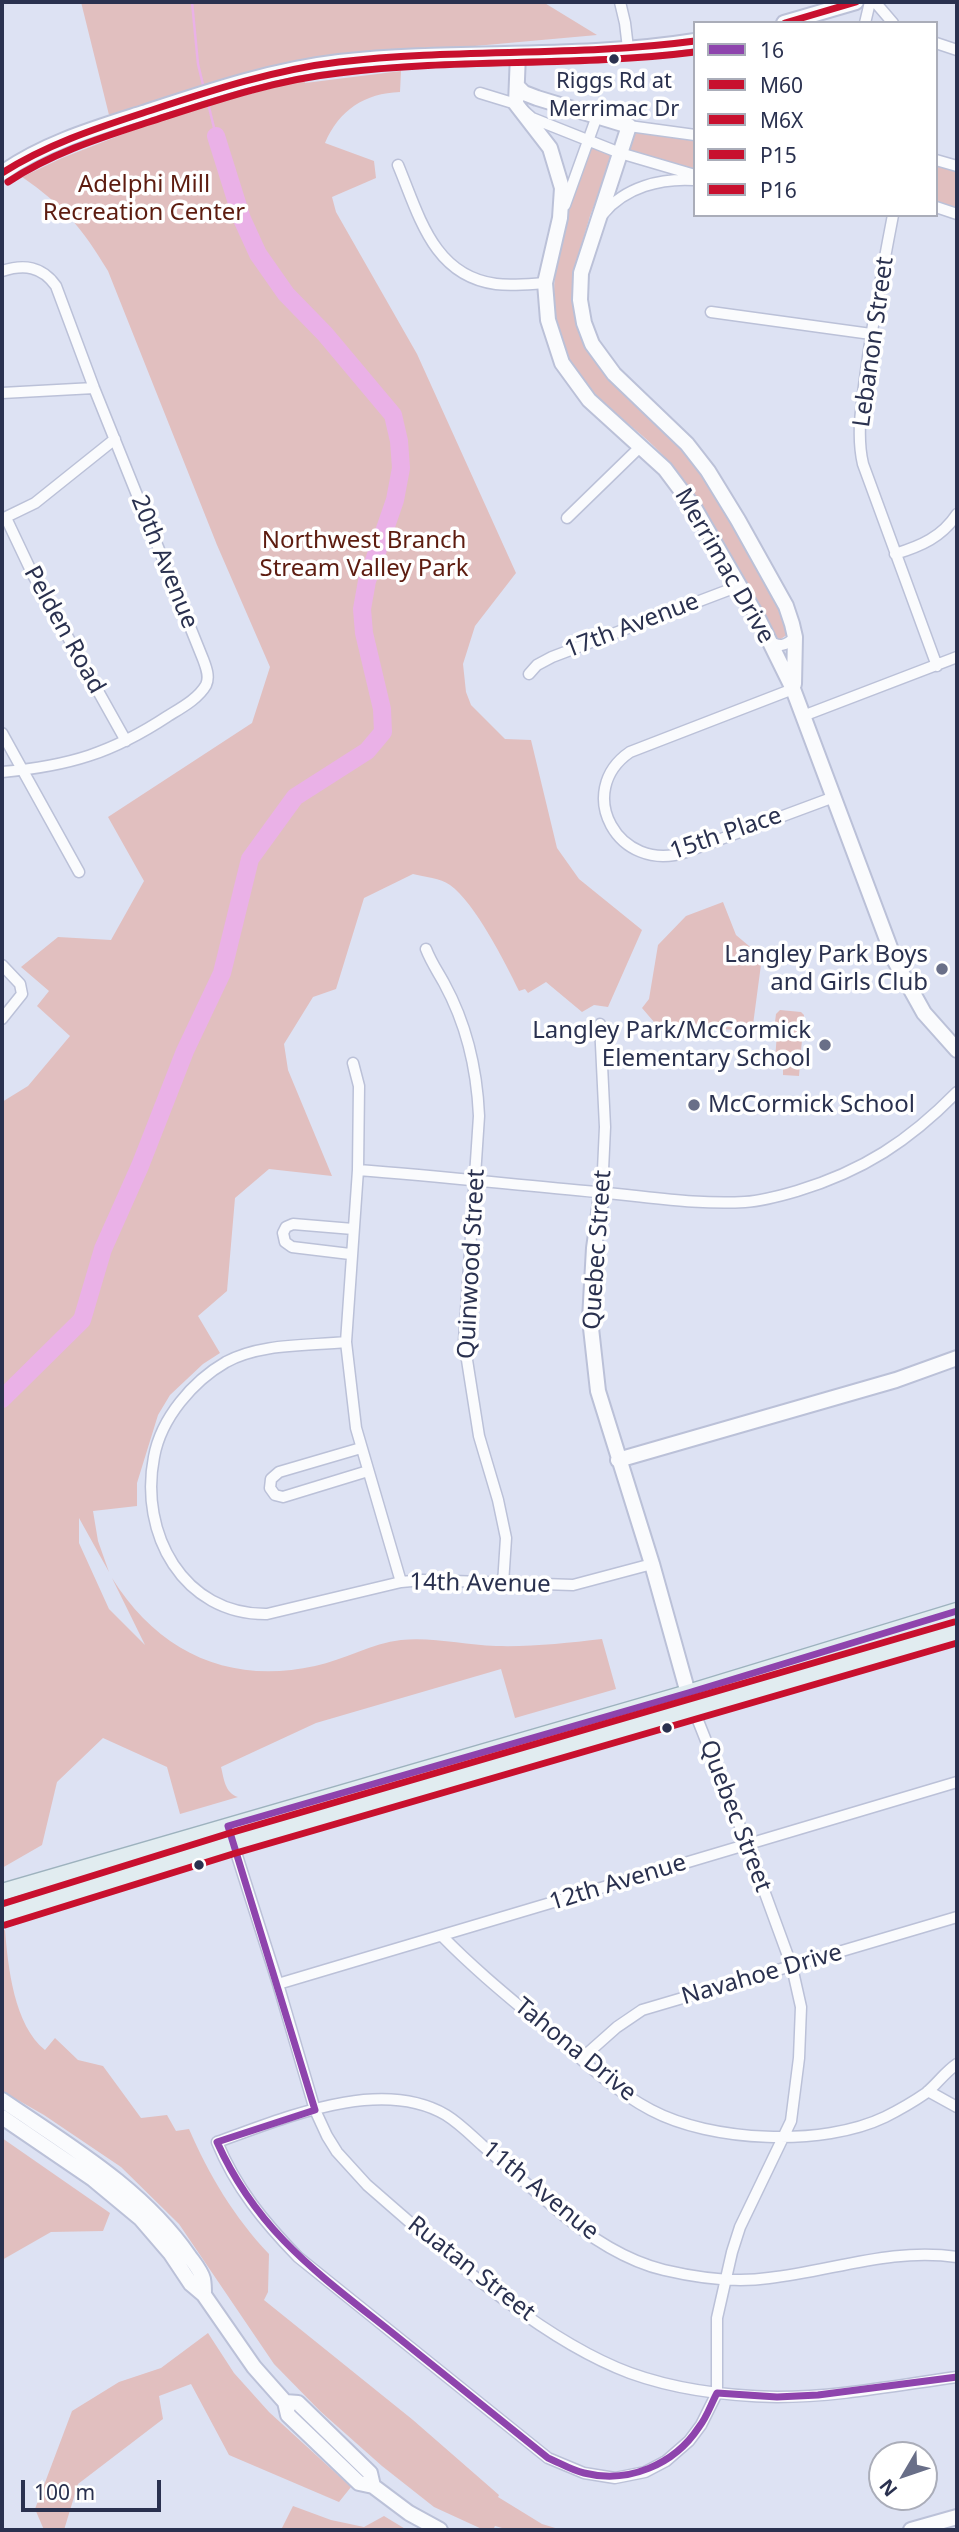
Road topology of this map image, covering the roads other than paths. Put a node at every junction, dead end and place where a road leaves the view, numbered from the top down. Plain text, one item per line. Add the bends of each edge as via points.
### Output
1 (620, 2) edge
2 (856, 2) edge
3 (873, 2) edge
4 (791, 21) edge
5 (866, 21) edge
6 (891, 21) edge
7 (693, 41) edge
8 (938, 44) edge
9 (628, 48) junction
10 (957, 50) edge
11 (518, 54) junction
12 (518, 88) junction
13 (480, 93) dead end
14 (516, 104) junction
15 (597, 116) junction
16 (629, 126) junction
17 (693, 135) edge
18 (588, 141) junction
19 (620, 153) junction
20 (938, 161) edge
21 (398, 165) dead end
22 (957, 166) edge
23 (2, 173) edge
24 (693, 177) edge
25 (693, 178) edge
26 (938, 209) edge
27 (957, 214) edge
28 (893, 217) edge
29 (560, 218) junction
30 (595, 226) junction
31 (2, 271) edge
32 (545, 283) junction
33 (711, 312) dead end
34 (871, 334) junction
35 (94, 388) junction
36 (2, 393) edge
37 (115, 439) junction
38 (640, 446) junction
39 (957, 514) edge
40 (4, 518) edge
41 (567, 518) dead end
42 (895, 554) junction
43 (739, 586) junction
44 (795, 637) junction
45 (768, 640) junction
46 (957, 657) edge
47 (937, 666) junction
48 (529, 674) dead end
49 (793, 689) junction
50 (803, 716) junction
51 (2, 733) edge
52 (126, 741) junction
53 (22, 770) junction
54 (2, 772) edge
55 (834, 797) junction
56 (79, 872) dead end
57 (426, 949) dead end
58 (2, 965) edge
59 (2, 1019) edge
60 (600, 1024) dead end
61 (957, 1050) edge
62 (353, 1063) dead end
63 (957, 1092) edge
64 (358, 1170) junction
65 (475, 1181) junction
66 (602, 1192) junction
67 (353, 1229) junction
68 (350, 1254) junction
69 (346, 1342) junction
70 (957, 1358) edge
71 (361, 1448) junction
72 (618, 1460) junction
73 (368, 1471) junction
74 (652, 1564) junction
75 (401, 1582) junction
76 (503, 1584) junction
77 (957, 1611) edge
78 (957, 1632) edge
79 (690, 1700) junction
80 (957, 1782) edge
81 (228, 1826) junction
82 (233, 1843) junction
83 (747, 1844) junction
84 (2, 1892) edge
85 (2, 1915) edge
86 (957, 1917) edge
87 (442, 1936) junction
88 (792, 1967) junction
89 (278, 1983) junction
90 (581, 2059) junction
91 (957, 2064) edge
92 (928, 2091) junction
93 (2, 2100) edge
94 (957, 2107) edge
95 (315, 2110) junction
96 (2, 2117) edge
97 (783, 2137) junction
98 (957, 2257) edge
99 (725, 2280) junction
100 (204, 2295) junction
101 (957, 2377) edge
102 (717, 2393) junction
103 (957, 2517) edge
104 (440, 2530) edge
105 (911, 2530) edge

1 - 9 street
2 - 4 street
3 - 5 street
3 - 6 street
7 - 9 street
8 - 10 street
9 - 11 street
11 - 12 street
11 - 23 street via 338,62 269,75 50,145
12 - 14 street
12 - 15 street
13 - 14 street
14 - 18 street via 532,118
14 - 29 street via 550,148 562,188
15 - 16 street
15 - 18 street, Merrimac Drive
16 - 17 street
16 - 19 street, Merrimac Drive
18 - 19 street
18 - 29 street, Merrimac Drive
19 - 24 street
19 - 30 street, Merrimac Drive
20 - 22 street
21 - 32 street via 430,239 450,264 486,282
25 - 30 street via 645,185 630,192 608,208
26 - 27 street
28 - 34 street, Lebanon Street
29 - 32 street, Merrimac Drive
30 - 44 street, Merrimac Drive via 579,284 581,311 592,344 623,384 687,444 708,471 786,606
31 - 35 street, 20th Avenue via 31,267 51,279
32 - 38 street, Merrimac Drive via 552,335 568,374 595,407
33 - 34 street
34 - 42 street, Lebanon Street via 860,445
35 - 36 street
35 - 37 street, 20th Avenue
37 - 40 street via 36,503
37 - 52 street, 20th Avenue via 208,677 188,703
38 - 41 street
38 - 43 street, Merrimac Drive via 687,496
39 - 42 street via 934,538
40 - 52 street, Pelden Road
42 - 47 street, Lebanon Street
43 - 45 street, Merrimac Drive
43 - 48 street, 17th Avenue via 552,657
44 - 45 street via 779,646
44 - 49 street, Merrimac Drive
45 - 49 street, Merrimac Drive
46 - 47 street
47 - 50 street
49 - 50 street, Merrimac Drive
49 - 55 street, 15th Place via 622,757 609,775 604,797 608,816 617,835 632,849 659,857 676,855
50 - 55 street, Merrimac Drive
51 - 53 street
52 - 53 street, 20th Avenue via 92,756
53 - 54 street, 20th Avenue
53 - 56 street
55 - 61 street, Merrimac Drive via 895,961 924,1013
57 - 65 street, Quinwood Street via 455,1008 474,1064 480,1116
58 - 59 street via 20,984 22,994
60 - 66 street, Quebec Street via 605,1127
62 - 64 street via 359,1086
63 - 66 street via 926,1123 883,1154 838,1177 786,1194 721,1202
64 - 65 street
64 - 67 street
65 - 66 street
65 - 76 street, Quinwood Street via 464,1341 478,1436 506,1538
66 - 72 street, Quebec Street via 590,1319 598,1391
67 - 68 street
67 - 68 street via 293,1224 283,1233 292,1247
68 - 69 street
69 - 71 street
69 - 75 street, 14th Avenue via 257,1350 226,1362 202,1379 181,1402 154,1455 154,1518 174,1566 213,1601 229,1609 267,1614
70 - 72 street
71 - 73 street
71 - 73 street via 279,1472 271,1479 270,1488 283,1497
72 - 74 street, Quebec Street
73 - 75 street
74 - 76 street, 14th Avenue via 573,1585
74 - 79 street, Quebec Street
75 - 76 street, 14th Avenue
77 - 79 main road
78 - 79 main road
79 - 81 main road
79 - 82 main road
79 - 83 street, Quebec Street
80 - 83 street, 12th Avenue
81 - 82 street, Ruatan Street
81 - 84 main road
82 - 85 main road
82 - 89 street, Ruatan Street
83 - 87 street, 12th Avenue
83 - 88 street, Quebec Street
86 - 88 street, Navahoe Drive
87 - 89 street, 12th Avenue
87 - 90 street, Tahona Drive
88 - 90 street, Navahoe Drive via 642,2010
88 - 97 street, Quebec Street via 801,2007 799,2059 791,2121
89 - 95 street, Ruatan Street
90 - 97 street, Tahona Drive via 650,2110 687,2125 729,2134
91 - 92 street, Tahona Drive
92 - 94 street
92 - 97 street, Tahona Drive via 859,2126
93 - 100 street via 107,2171 160,2219 203,2277
95 - 99 street, 11th Avenue via 374,2099 419,2102 447,2116 570,2222 617,2251 662,2269
95 - 102 street, Ruatan Street via 337,2152 367,2185 487,2285 565,2342 629,2372 685,2389
95 - 102 street, 11th Avenue via 217,2142 263,2221 298,2257 548,2458 584,2473 615,2478 645,2472 689,2441
96 - 100 street via 125,2203
97 - 99 street, Quebec Street via 740,2227
98 - 99 street, 11th Avenue via 934,2253 880,2258 768,2279
99 - 102 street, Quebec Street via 716,2318
100 - 104 street via 254,2367 285,2402 295,2422 359,2483 373,2486
101 - 102 street, Ruatan Street via 818,2395
103 - 105 street

